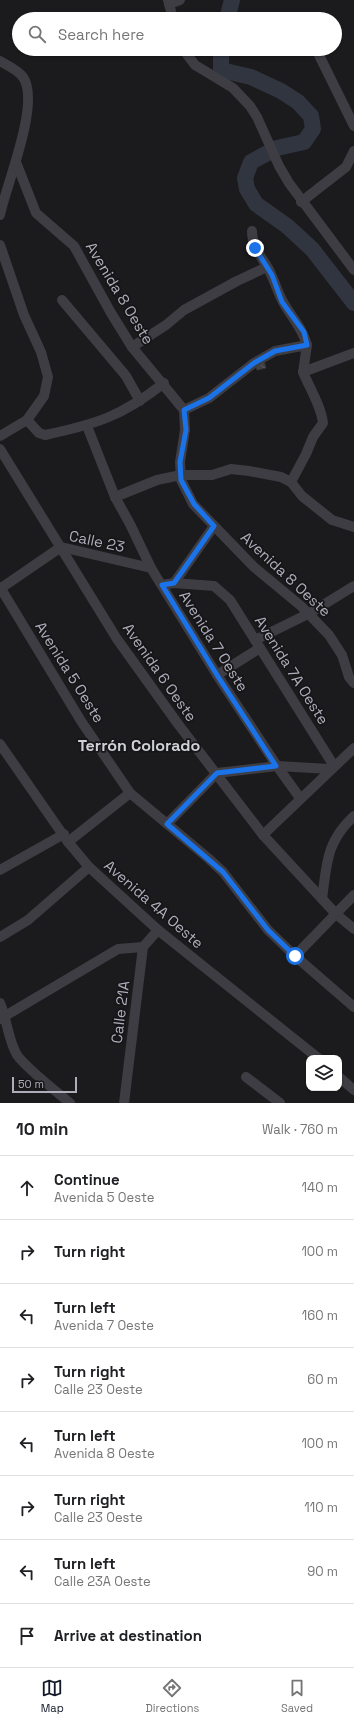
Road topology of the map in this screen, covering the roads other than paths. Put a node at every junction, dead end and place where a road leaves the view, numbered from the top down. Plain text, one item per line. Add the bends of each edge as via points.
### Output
1 (180, 0) edge
2 (168, 2) edge
3 (171, 12) edge
4 (188, 56) edge
5 (319, 56) edge
6 (0, 61) edge
7 (354, 126) edge
8 (354, 151) edge
9 (16, 162) junction
10 (302, 202) junction
11 (0, 215) edge
12 (252, 231) dead end
13 (0, 245) edge
14 (267, 267) junction
15 (354, 270) edge
16 (62, 300) dead end
17 (307, 345) junction
18 (132, 347) junction
19 (354, 352) edge
20 (303, 372) junction
21 (164, 383) junction
22 (140, 401) junction
23 (184, 410) junction
24 (26, 420) junction
25 (87, 426) junction
26 (0, 436) edge
27 (0, 449) edge
28 (181, 475) junction
29 (291, 482) junction
30 (115, 497) junction
31 (214, 526) junction
32 (354, 528) edge
33 (61, 547) junction
34 (151, 568) junction
35 (174, 583) junction
36 (162, 585) junction
37 (354, 586) edge
38 (1, 587) edge
39 (310, 613) junction
40 (257, 644) junction
41 (217, 675) junction
42 (354, 684) edge
43 (0, 744) edge
44 (354, 748) edge
45 (276, 766) junction
46 (332, 767) junction
47 (217, 773) junction
48 (130, 793) junction
49 (300, 798) junction
50 (354, 816) edge
51 (167, 824) junction
52 (263, 835) junction
53 (66, 838) junction
54 (89, 867) junction
55 (0, 870) edge
56 (354, 895) edge
57 (322, 899) junction
58 (336, 914) junction
59 (354, 929) edge
60 (158, 930) junction
61 (0, 937) edge
62 (143, 947) junction
63 (295, 956) junction
64 (0, 1002) edge
65 (354, 1007) edge
66 (3, 1017) edge
67 (314, 1055) edge
68 (246, 1077) dead end
69 (342, 1080) edge
70 (126, 1088) junction
71 (354, 1090) edge
72 (70, 1103) edge
73 (117, 1103) edge
74 (124, 1103) edge
75 (280, 1103) edge

1 - 2 street
2 - 3 street
4 - 10 street via 195,65 233,88 250,106 279,166
5 - 7 street
6 - 9 street via 23,77 28,95 24,132
8 - 10 street via 346,167
9 - 11 street
9 - 18 street, Avenida 8 Oeste via 36,213 74,246 110,313
10 - 15 street
12 - 14 street via 255,248
13 - 24 street via 24,315 41,352 48,378 44,396
14 - 17 street via 282,302 304,332
14 - 18 street via 184,310
16 - 22 street via 126,376
17 - 20 street
17 - 23 street via 275,351 254,363 209,398
18 - 21 street, Avenida 8 Oeste
19 - 20 street
20 - 29 street via 322,411 323,424 313,436
21 - 22 street
21 - 23 street, Avenida 8 Oeste
22 - 25 street via 122,412
23 - 28 street, Avenida 8 Oeste via 186,430 180,462
24 - 25 street via 39,433 45,435
24 - 26 street
25 - 30 street, Avenida 7 Oeste
27 - 33 street, Avenida 6 Oeste
28 - 29 street via 212,475 231,469 280,477
28 - 30 street via 157,480
28 - 31 street, Avenida 8 Oeste via 181,480 194,504
29 - 32 street via 302,496 332,520
30 - 34 street, Avenida 7 Oeste
31 - 35 street
31 - 39 street, Avenida 8 Oeste via 254,567
33 - 34 street, Calle 23
33 - 38 street, Calle 23
33 - 47 street, Avenida 6 Oeste via 117,639
34 - 36 street, Avenida 7 Oeste
35 - 36 street
35 - 40 street, Avenida 7A Oeste via 214,586 230,600
36 - 41 street, Avenida 7 Oeste
37 - 39 street
38 - 48 street, Avenida 5 Oeste via 82,721
39 - 40 street
39 - 42 street, Avenida 8 Oeste via 342,655 348,677
40 - 41 street
40 - 46 street, Avenida 7A Oeste
41 - 45 street, Avenida 7 Oeste
43 - 53 street, Avenida 4A Oeste
44 - 46 street
45 - 46 street
45 - 47 street
45 - 49 street, Avenida 7 Oeste
46 - 49 street
47 - 51 street
47 - 52 street, Avenida 6 Oeste
48 - 51 street, Avenida 5 Oeste
48 - 53 street
49 - 52 street
50 - 57 street via 337,836 328,853
51 - 63 street, Avenida 5 Oeste via 223,872 268,930
52 - 57 street, Avenida 6 Oeste
53 - 54 street, Avenida 4A Oeste
53 - 55 street
54 - 60 street, Avenida 4A Oeste
54 - 61 street via 28,920
56 - 58 street
57 - 58 street, Avenida 6 Oeste
58 - 59 street, Avenida 6 Oeste
58 - 63 street
60 - 62 street
60 - 67 street, Avenida 4A Oeste
62 - 66 street via 118,949
62 - 70 street, Calle 21A
63 - 65 street, Avenida 5 Oeste
64 - 66 street
66 - 72 street via 18,1056
68 - 75 street
69 - 71 street
70 - 73 street
70 - 74 street, Calle 21A

